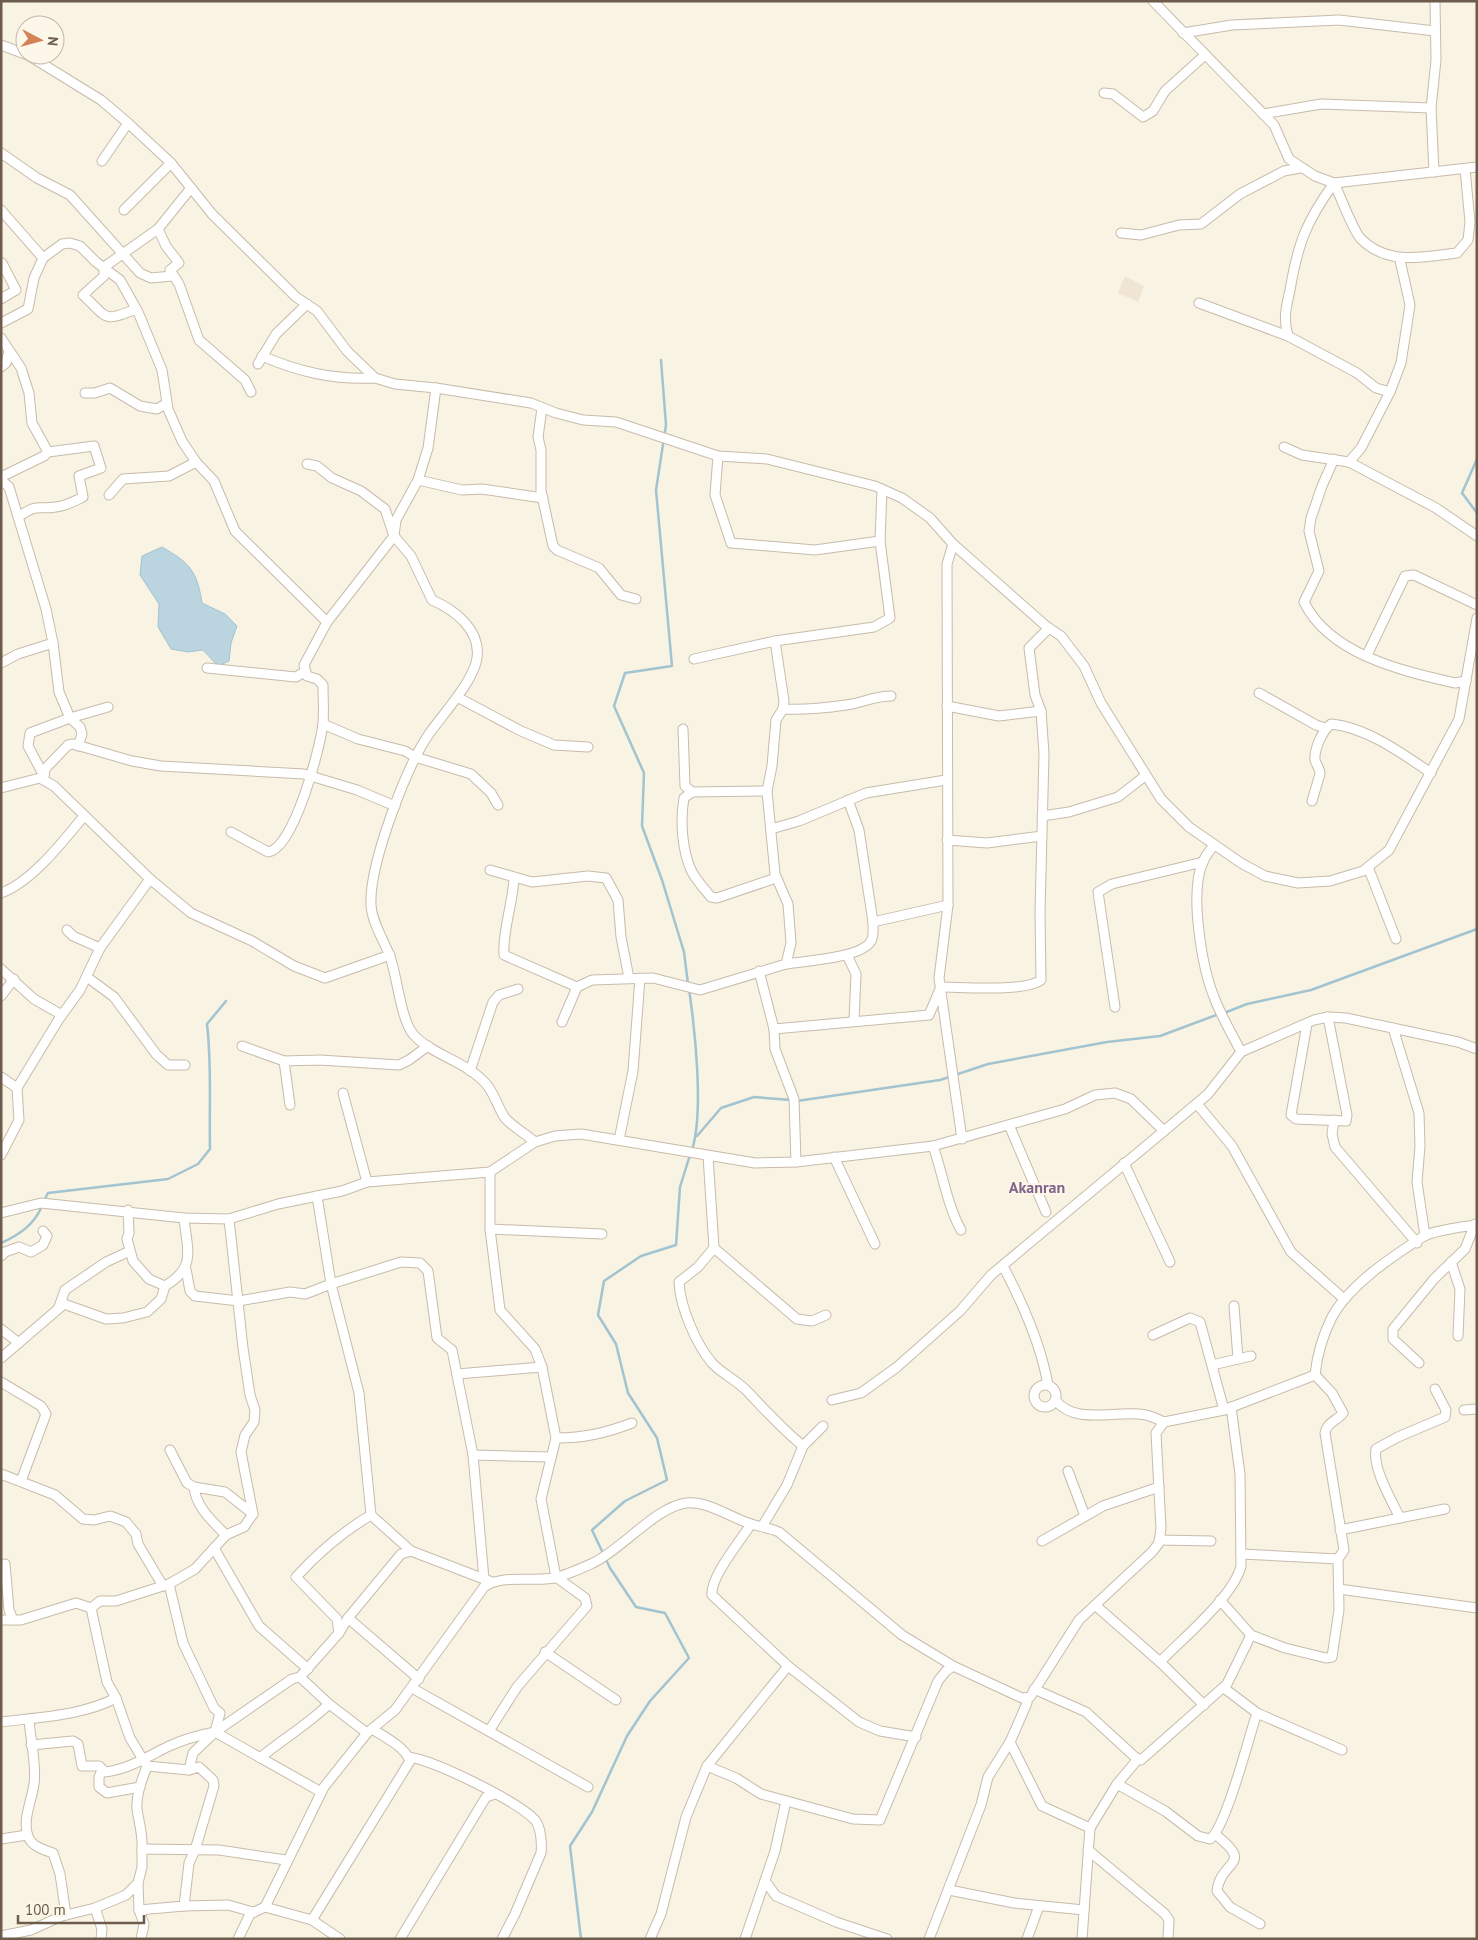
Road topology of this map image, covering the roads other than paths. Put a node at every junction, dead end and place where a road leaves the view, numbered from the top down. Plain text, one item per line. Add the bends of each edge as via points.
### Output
1 (1153, 1) edge
2 (1435, 1) edge
3 (1435, 31) junction
4 (1183, 33) junction
5 (1, 45) edge
6 (15, 50) edge
7 (1205, 55) junction
8 (44, 65) edge
9 (1104, 93) dead end
10 (1431, 108) junction
11 (1263, 114) junction
12 (128, 123) junction
13 (1, 153) edge
14 (102, 161) dead end
15 (171, 163) junction
16 (1477, 167) edge
17 (1300, 168) junction
18 (1465, 169) junction
19 (1434, 172) junction
20 (1334, 183) junction
21 (192, 188) junction
22 (1, 210) edge
23 (124, 210) dead end
24 (158, 229) junction
25 (1121, 233) dead end
26 (124, 253) junction
27 (42, 258) junction
28 (1400, 260) junction
29 (2, 263) edge
30 (104, 267) junction
31 (172, 276) junction
32 (1, 299) edge
33 (1199, 303) dead end
34 (307, 304) junction
35 (136, 309) junction
36 (1, 323) edge
37 (1288, 336) junction
38 (1, 338) edge
39 (9, 351) junction
40 (1, 367) edge
41 (374, 378) junction
42 (436, 388) junction
43 (1376, 388) junction
44 (251, 392) dead end
45 (1390, 392) junction
46 (85, 393) dead end
47 (167, 403) junction
48 (1384, 403) junction
49 (542, 408) junction
50 (1284, 447) dead end
51 (48, 452) junction
52 (718, 456) junction
53 (1334, 459) junction
54 (196, 462) junction
55 (1350, 462) junction
56 (307, 464) dead end
57 (1, 478) edge
58 (418, 480) junction
59 (882, 489) junction
60 (109, 495) dead end
61 (543, 498) junction
62 (18, 517) junction
63 (394, 536) junction
64 (1477, 536) edge
65 (880, 541) junction
66 (953, 544) junction
67 (636, 600) dead end
68 (1477, 605) edge
69 (1477, 619) edge
70 (327, 622) junction
71 (1050, 628) junction
72 (775, 641) junction
73 (53, 644) junction
74 (1367, 655) junction
75 (694, 659) dead end
76 (1, 663) edge
77 (207, 668) dead end
78 (304, 672) junction
79 (1466, 681) junction
80 (1259, 693) dead end
81 (891, 696) dead end
82 (457, 697) junction
83 (947, 706) junction
84 (108, 707) dead end
85 (783, 709) junction
86 (1041, 711) junction
87 (70, 718) junction
88 (323, 724) junction
89 (1326, 728) junction
90 (683, 729) dead end
91 (78, 746) junction
92 (588, 747) dead end
93 (416, 757) junction
94 (1431, 773) junction
95 (312, 776) junction
96 (1145, 776) junction
97 (42, 777) junction
98 (946, 780) junction
99 (1, 788) edge
100 (767, 791) junction
101 (692, 792) junction
102 (848, 800) junction
103 (1312, 801) dead end
104 (498, 805) dead end
105 (395, 806) junction
106 (84, 816) junction
107 (1042, 816) junction
108 (770, 829) junction
109 (231, 832) dead end
110 (1042, 836) junction
111 (947, 840) junction
112 (1214, 846) junction
113 (1202, 862) junction
114 (1368, 867) junction
115 (490, 870) dead end
116 (776, 878) junction
117 (150, 879) junction
118 (514, 879) junction
119 (1, 893) edge
120 (948, 905) junction
121 (873, 922) junction
122 (67, 930) dead end
123 (1396, 939) dead end
124 (100, 948) junction
125 (390, 955) junction
126 (847, 955) junction
127 (786, 964) junction
128 (1, 969) edge
129 (759, 971) junction
130 (87, 977) junction
131 (629, 978) junction
132 (640, 978) junction
133 (14, 979) junction
134 (941, 987) junction
135 (577, 988) junction
136 (518, 990) dead end
137 (1, 996) edge
138 (1115, 1007) dead end
139 (62, 1015) junction
140 (1328, 1017) junction
141 (854, 1021) junction
142 (562, 1022) dead end
143 (1307, 1024) junction
144 (1393, 1028) junction
145 (774, 1029) junction
146 (242, 1046) dead end
147 (428, 1046) junction
148 (1477, 1049) edge
149 (1241, 1052) junction
150 (284, 1061) junction
151 (185, 1065) dead end
152 (470, 1071) junction
153 (1, 1077) edge
154 (17, 1088) junction
155 (343, 1093) dead end
156 (1197, 1104) junction
157 (290, 1105) dead end
158 (1334, 1120) junction
159 (1009, 1125) junction
160 (1164, 1131) junction
161 (962, 1139) junction
162 (619, 1140) junction
163 (535, 1142) junction
164 (933, 1146) junction
165 (1, 1155) edge
166 (708, 1156) junction
167 (834, 1157) junction
168 (796, 1162) junction
169 (1124, 1163) junction
170 (490, 1172) junction
171 (367, 1182) junction
172 (317, 1196) junction
173 (128, 1210) junction
174 (1046, 1212) dead end
175 (1, 1213) edge
176 (184, 1218) junction
177 (230, 1219) junction
178 (1476, 1224) edge
179 (490, 1229) junction
180 (961, 1230) dead end
181 (44, 1231) dead end
182 (602, 1234) dead end
183 (1425, 1236) junction
184 (1417, 1243) junction
185 (875, 1244) dead end
186 (714, 1248) junction
187 (130, 1252) junction
188 (1, 1256) edge
189 (1170, 1262) dead end
190 (1451, 1262) junction
191 (1003, 1266) junction
192 (186, 1269) junction
193 (331, 1284) junction
194 (165, 1286) junction
195 (1344, 1299) junction
196 (239, 1301) junction
197 (1234, 1306) dead end
198 (59, 1307) junction
199 (826, 1315) dead end
200 (1, 1329) edge
201 (1153, 1335) dead end
202 (1458, 1336) dead end
203 (19, 1343) junction
204 (1251, 1356) dead end
205 (1, 1358) edge
206 (1238, 1359) junction
207 (1419, 1363) dead end
208 (1212, 1365) junction
209 (542, 1367) junction
210 (457, 1374) junction
211 (1315, 1375) junction
212 (1, 1382) edge
213 (1048, 1385) junction
214 (1435, 1389) dead end
215 (832, 1400) dead end
216 (1056, 1401) junction
217 (1227, 1409) junction
218 (1477, 1409) edge
219 (1464, 1410) dead end
220 (1164, 1422) junction
221 (632, 1423) dead end
222 (823, 1426) dead end
223 (556, 1438) junction
224 (803, 1446) junction
225 (170, 1450) dead end
226 (473, 1455) junction
227 (551, 1456) junction
228 (1068, 1471) dead end
229 (1, 1474) edge
230 (21, 1481) junction
231 (194, 1487) junction
232 (1159, 1487) junction
233 (1445, 1509) dead end
234 (253, 1514) junction
235 (371, 1515) junction
236 (1085, 1516) junction
237 (1400, 1518) junction
238 (751, 1524) junction
239 (763, 1525) junction
240 (1340, 1530) junction
241 (226, 1535) junction
242 (1159, 1540) junction
243 (1042, 1541) dead end
244 (1211, 1541) dead end
245 (214, 1548) junction
246 (411, 1551) junction
247 (1241, 1554) junction
248 (1338, 1559) junction
249 (5, 1564) dead end
250 (556, 1578) junction
251 (488, 1580) junction
252 (166, 1585) junction
253 (1339, 1589) junction
254 (1220, 1600) junction
255 (1095, 1605) junction
256 (91, 1608) junction
257 (1477, 1608) edge
258 (348, 1618) junction
259 (1, 1620) edge
260 (13, 1620) junction
261 (340, 1633) junction
262 (1251, 1635) junction
263 (545, 1652) junction
264 (1160, 1662) junction
265 (788, 1666) junction
266 (953, 1666) junction
267 (308, 1669) junction
268 (300, 1677) junction
269 (418, 1679) junction
270 (412, 1688) junction
271 (1224, 1688) junction
272 (1034, 1689) junction
273 (116, 1698) junction
274 (1027, 1698) junction
275 (616, 1700) dead end
276 (328, 1704) junction
277 (1204, 1705) junction
278 (1257, 1712) junction
279 (29, 1718) junction
280 (1, 1722) edge
281 (370, 1731) junction
282 (489, 1731) junction
283 (216, 1732) junction
284 (916, 1737) junction
285 (1010, 1742) junction
286 (31, 1745) junction
287 (1342, 1750) dead end
288 (408, 1757) junction
289 (260, 1758) junction
290 (1138, 1759) junction
291 (144, 1763) junction
292 (707, 1766) junction
293 (102, 1770) junction
294 (189, 1770) junction
295 (1118, 1784) junction
296 (140, 1787) junction
297 (588, 1787) dead end
298 (321, 1792) junction
299 (495, 1794) junction
300 (786, 1801) junction
301 (1090, 1828) junction
302 (27, 1835) junction
303 (1216, 1835) junction
304 (1, 1839) edge
305 (142, 1849) junction
306 (195, 1850) junction
307 (1088, 1850) junction
308 (286, 1860) junction
309 (765, 1881) junction
310 (138, 1882) junction
311 (949, 1890) junction
312 (184, 1906) junction
313 (1039, 1906) junction
314 (265, 1907) junction
315 (95, 1908) junction
316 (139, 1910) junction
317 (1084, 1910) junction
318 (253, 1912) junction
319 (66, 1915) junction
320 (312, 1920) junction
321 (1260, 1924) dead end
322 (325, 1934) edge
323 (1, 1936) edge
324 (101, 1939) edge
325 (141, 1939) edge
326 (238, 1939) edge
327 (340, 1939) edge
328 (400, 1939) edge
329 (502, 1939) edge
330 (650, 1939) edge
331 (745, 1939) edge
332 (887, 1939) edge
333 (929, 1939) edge
334 (1027, 1939) edge
335 (1082, 1939) edge
336 (1168, 1939) edge

1 - 4 street
2 - 3 street
3 - 4 street via 1340,20 1232,25
3 - 10 street
4 - 7 street
5 - 6 street
7 - 9 street via 1165,91 1154,111 1143,117 1114,94
7 - 11 street
8 - 12 street via 101,100
10 - 11 street via 1321,104
10 - 19 street
11 - 17 street via 1274,125 1289,159
12 - 14 street
12 - 15 street
13 - 26 street via 70,196
15 - 21 street
15 - 23 street
16 - 18 street
17 - 20 street
17 - 25 street via 1284,171 1240,194 1202,224 1179,225 1141,234
18 - 19 street
18 - 28 street via 1470,222 1468,240 1457,253
19 - 20 street
20 - 28 street via 1360,239
20 - 37 street via 1312,213 1296,252 1284,320
21 - 24 street
21 - 34 street via 212,214
22 - 27 street
24 - 26 street
24 - 31 street via 179,263 170,270
26 - 30 street
26 - 31 street via 140,273 151,278
27 - 30 street via 62,244 70,243 80,246
27 - 36 street via 28,309
28 - 45 street via 1410,305 1401,363
29 - 32 street via 16,290
30 - 35 street via 120,280
30 - 35 street via 104,276 83,295 106,317 114,318
31 - 44 street via 179,284 199,340 245,380
33 - 37 street
34 - 41 street via 317,311 347,351
34 - 41 street via 276,334 260,360 304,373
35 - 47 street via 162,370
37 - 43 street via 1357,373
38 - 39 street
39 - 40 street via 6,363
39 - 51 street via 21,368 29,393 32,423
41 - 42 street via 395,384
42 - 49 street
42 - 58 street via 428,448
43 - 45 street
43 - 48 street
45 - 48 street
46 - 47 street via 110,388 140,406 157,409
47 - 54 street via 182,441
48 - 55 street via 1361,448
49 - 52 street via 583,420 616,422
49 - 61 street via 538,437
50 - 53 street via 1302,455
51 - 57 street
51 - 62 street via 94,446 101,468 79,476 83,497 54,508 30,508
52 - 59 street via 767,459
52 - 65 street via 715,495 731,543 815,550
53 - 55 street
53 - 74 street via 1311,518 1309,531 1320,571 1304,602 1309,612 1333,637
54 - 60 street via 169,476 123,479
54 - 70 street via 214,481 235,531
55 - 64 street via 1436,508
56 - 63 street via 317,466 332,478 361,491 385,509
57 - 62 street via 9,487
58 - 61 street via 462,490 482,489
58 - 63 street via 396,520
59 - 65 street
59 - 66 street via 902,498 930,518
61 - 67 street via 555,549 599,568 621,595
62 - 73 street via 46,608
63 - 70 street
63 - 82 street via 411,556 432,600 447,606 467,624 474,638 477,660
65 - 72 street via 890,618 874,627
66 - 71 street
66 - 83 street via 946,564
68 - 74 street via 1414,575 1405,576
69 - 79 street
70 - 78 street via 304,665
71 - 86 street via 1029,648 1035,695
71 - 96 street via 1061,636 1084,666 1101,703
72 - 75 street
72 - 85 street
73 - 76 street via 18,654
73 - 87 street via 59,692
74 - 79 street via 1385,666 1455,683
77 - 78 street via 296,677
78 - 88 street via 322,685
79 - 94 street via 1459,719
80 - 89 street via 1316,726
81 - 85 street via 873,696 846,705
82 - 92 street via 521,732 554,745
82 - 93 street
83 - 86 street via 999,716
83 - 98 street
84 - 87 street
85 - 100 street via 776,720
86 - 107 street via 1044,754
87 - 91 street via 80,727 82,734
87 - 97 street via 30,734 27,739
88 - 93 street
88 - 95 street
89 - 94 street via 1338,724 1372,737
89 - 103 street via 1316,751 1315,761 1320,774
90 - 101 street via 685,786
91 - 95 street via 160,766
91 - 97 street via 68,745
93 - 104 street via 471,774 491,793
93 - 105 street
94 - 114 street via 1389,850
95 - 105 street
95 - 109 street via 288,835 276,850 268,852
96 - 107 street via 1118,797 1069,812
96 - 112 street via 1161,799
97 - 99 street
97 - 106 street
98 - 102 street via 866,793
98 - 111 street
100 - 101 street
100 - 108 street
101 - 116 street via 684,798 681,813 687,857 692,872 711,897 717,898
102 - 108 street via 799,821
102 - 121 street via 858,830
105 - 125 street via 376,873 371,905 380,938
106 - 117 street
106 - 119 street via 52,854 13,887
107 - 110 street
108 - 116 street
110 - 111 street via 987,843
110 - 134 street via 1041,980 1013,988
111 - 120 street
112 - 113 street
112 - 114 street via 1265,876 1298,883 1330,881
113 - 138 street via 1112,884 1098,892
113 - 149 street via 1197,903 1200,941 1214,996
114 - 123 street
115 - 118 street
116 - 127 street via 788,904 791,943
117 - 124 street
117 - 125 street via 191,913 252,941 294,966 325,978
118 - 131 street via 532,882 588,876 606,878 618,900
118 - 135 street via 503,943 504,955
120 - 121 street
120 - 134 street via 939,978
121 - 126 street via 872,940 866,947
122 - 124 street
124 - 130 street
125 - 147 street via 412,1033
126 - 127 street
126 - 141 street via 856,974
127 - 129 street
128 - 133 street
129 - 132 street via 700,990
129 - 145 street
130 - 139 street
130 - 151 street via 114,997 156,1054 168,1065
131 - 132 street
131 - 135 street via 592,980
132 - 162 street via 633,1071
133 - 137 street
133 - 139 street via 34,999
134 - 141 street via 930,1015
134 - 161 street
135 - 142 street
136 - 152 street via 499,995 493,1002
139 - 154 street
140 - 143 street
140 - 144 street
140 - 158 street via 1347,1115 1346,1121
141 - 145 street
143 - 149 street
143 - 158 street via 1291,1115 1296,1119
144 - 148 street
144 - 183 street via 1419,1113 1417,1182
145 - 168 street via 775,1049 794,1099
146 - 150 street
147 - 150 street via 399,1065
147 - 152 street
149 - 156 street
150 - 157 street
152 - 163 street via 487,1085 506,1118
153 - 154 street
154 - 165 street via 18,1120
155 - 171 street
156 - 160 street
156 - 195 street via 1232,1146 1291,1252
158 - 184 street via 1332,1134 1335,1147
159 - 160 street via 1064,1109 1095,1095 1115,1093 1132,1099
159 - 161 street
159 - 174 street
160 - 169 street
161 - 164 street
162 - 163 street via 581,1134
162 - 166 street
163 - 170 street
164 - 167 street
164 - 180 street via 953,1215
166 - 168 street via 755,1163
166 - 186 street
167 - 168 street
167 - 185 street
169 - 189 street
169 - 191 street
170 - 171 street
170 - 179 street
171 - 172 street
172 - 177 street
172 - 193 street
173 - 175 street via 45,1203
173 - 176 street
173 - 187 street
176 - 177 street
176 - 192 street via 188,1252
177 - 196 street
178 - 183 street
178 - 190 street via 1465,1249
179 - 182 street
179 - 209 street via 500,1310 535,1349
181 - 188 street via 43,1245 31,1252 19,1247
183 - 184 street
184 - 195 street via 1382,1263
186 - 199 street via 797,1319 812,1321
186 - 224 street via 679,1282 679,1298 690,1326 712,1363 747,1390 777,1425
187 - 194 street via 133,1261 150,1279
187 - 198 street via 106,1262 65,1290
190 - 202 street via 1460,1289
190 - 207 street via 1391,1334
191 - 213 street via 1025,1314
191 - 215 street via 960,1311 897,1368 861,1393
192 - 194 street
192 - 196 street via 190,1291 195,1296
193 - 196 street via 305,1294 290,1292
193 - 210 street via 401,1262 420,1263 428,1271 437,1338 452,1350
193 - 235 street via 359,1393
194 - 198 street via 161,1299 147,1312 123,1318 106,1319 73,1306 64,1304
195 - 211 street via 1332,1317 1318,1354
196 - 234 street via 243,1348 255,1410 254,1422 245,1435 241,1452
197 - 206 street
198 - 203 street
200 - 203 street
201 - 208 street via 1190,1318 1196,1319 1200,1322
203 - 205 street
204 - 206 street
206 - 208 street
208 - 217 street
209 - 210 street
209 - 223 street
210 - 226 street
211 - 217 street
211 - 240 street via 1332,1393 1343,1413 1329,1424 1325,1432
212 - 230 street via 41,1406 46,1414
213 - 216 street via 1056,1394
213 - 216 street via 1036,1389 1034,1402 1045,1408
214 - 237 street via 1446,1410 1445,1417 1376,1449 1374,1456
216 - 220 street via 1062,1409 1074,1413 1147,1415
217 - 220 street
217 - 247 street via 1240,1474
218 - 219 street
220 - 232 street via 1156,1433
221 - 223 street via 602,1434
222 - 224 street
223 - 227 street
224 - 239 street via 788,1485
225 - 231 street via 187,1483
226 - 227 street
226 - 251 street
227 - 250 street via 541,1499
228 - 236 street
229 - 230 street
230 - 252 street via 55,1495 83,1519 110,1516 126,1522
231 - 234 street via 225,1492
231 - 241 street via 195,1497 204,1511
232 - 236 street via 1103,1506
232 - 242 street
233 - 237 street
234 - 241 street via 244,1527
235 - 246 street
235 - 261 street via 349,1527 296,1577 337,1619
236 - 243 street
237 - 240 street
238 - 239 street
238 - 250 street via 718,1509 686,1503 664,1512 599,1559
238 - 265 street via 716,1578 711,1588 712,1595
239 - 266 street via 794,1543 902,1635
240 - 248 street via 1344,1550
241 - 245 street
242 - 244 street
242 - 255 street via 1141,1564
245 - 252 street via 195,1569
245 - 267 street via 259,1626
246 - 251 street
246 - 258 street via 401,1554
247 - 248 street
247 - 254 street via 1239,1575
248 - 253 street
249 - 260 street via 8,1610
250 - 251 street
250 - 263 street via 585,1598 587,1606
251 - 269 street
252 - 256 street via 116,1601 100,1601
252 - 283 street via 183,1643 214,1708 220,1713
253 - 257 street
253 - 262 street via 1332,1657 1286,1648
254 - 262 street
254 - 264 street
255 - 264 street
255 - 272 street via 1079,1620
256 - 260 street via 76,1603
256 - 273 street via 107,1682
258 - 261 street
258 - 269 street
259 - 260 street
261 - 267 street
262 - 271 street
263 - 275 street
263 - 282 street via 517,1687
264 - 277 street
265 - 284 street via 859,1722 880,1731
265 - 292 street
266 - 274 street
266 - 284 street via 938,1681
267 - 268 street
268 - 276 street
268 - 283 street via 292,1679
269 - 270 street
270 - 281 street via 395,1710
270 - 282 street
271 - 277 street
271 - 278 street
272 - 274 street
272 - 290 street via 1086,1712
273 - 279 street via 99,1707
273 - 291 street via 130,1738
274 - 285 street
276 - 281 street
276 - 289 street via 309,1723 282,1739
277 - 290 street via 1144,1759
278 - 287 street
278 - 303 street
279 - 280 street
279 - 286 street
281 - 288 street via 394,1744
281 - 298 street
282 - 297 street
283 - 289 street
283 - 291 street via 169,1746
283 - 294 street via 193,1753
284 - 300 street via 880,1820 854,1819
285 - 301 street via 1042,1806
285 - 311 street via 988,1777
286 - 293 street via 72,1741 78,1744 82,1766 99,1766
286 - 302 street via 34,1782 26,1819
288 - 299 street via 438,1765
288 - 320 street via 410,1761
289 - 298 street
290 - 295 street
291 - 293 street via 112,1771
291 - 294 street
291 - 296 street
292 - 300 street via 736,1778 761,1794
292 - 330 street via 686,1817 666,1900
293 - 296 street via 99,1787 107,1793
294 - 306 street via 198,1767 206,1772 214,1786
295 - 301 street
295 - 303 street via 1165,1811 1198,1836 1210,1839
296 - 305 street via 137,1808 143,1835
298 - 308 street
299 - 328 street via 486,1797
299 - 329 street via 510,1800 536,1821 542,1844 532,1876
300 - 309 street
301 - 307 street
302 - 304 street
302 - 319 street via 40,1848 53,1853 57,1861
303 - 321 street via 1236,1855 1218,1880 1217,1891 1230,1907
305 - 306 street
305 - 310 street
306 - 308 street via 219,1850
306 - 312 street via 189,1863
307 - 317 street
307 - 336 street via 1165,1914 1169,1920
308 - 314 street
309 - 331 street
309 - 332 street via 776,1896 836,1922
310 - 315 street via 126,1895
310 - 316 street
311 - 313 street
311 - 333 street
312 - 316 street
312 - 318 street via 228,1905
313 - 317 street
313 - 334 street
314 - 318 street
314 - 320 street
315 - 319 street
315 - 324 street via 102,1929
316 - 325 street via 144,1924
317 - 335 street
318 - 326 street
319 - 323 street via 31,1930
320 - 322 street
322 - 327 street

